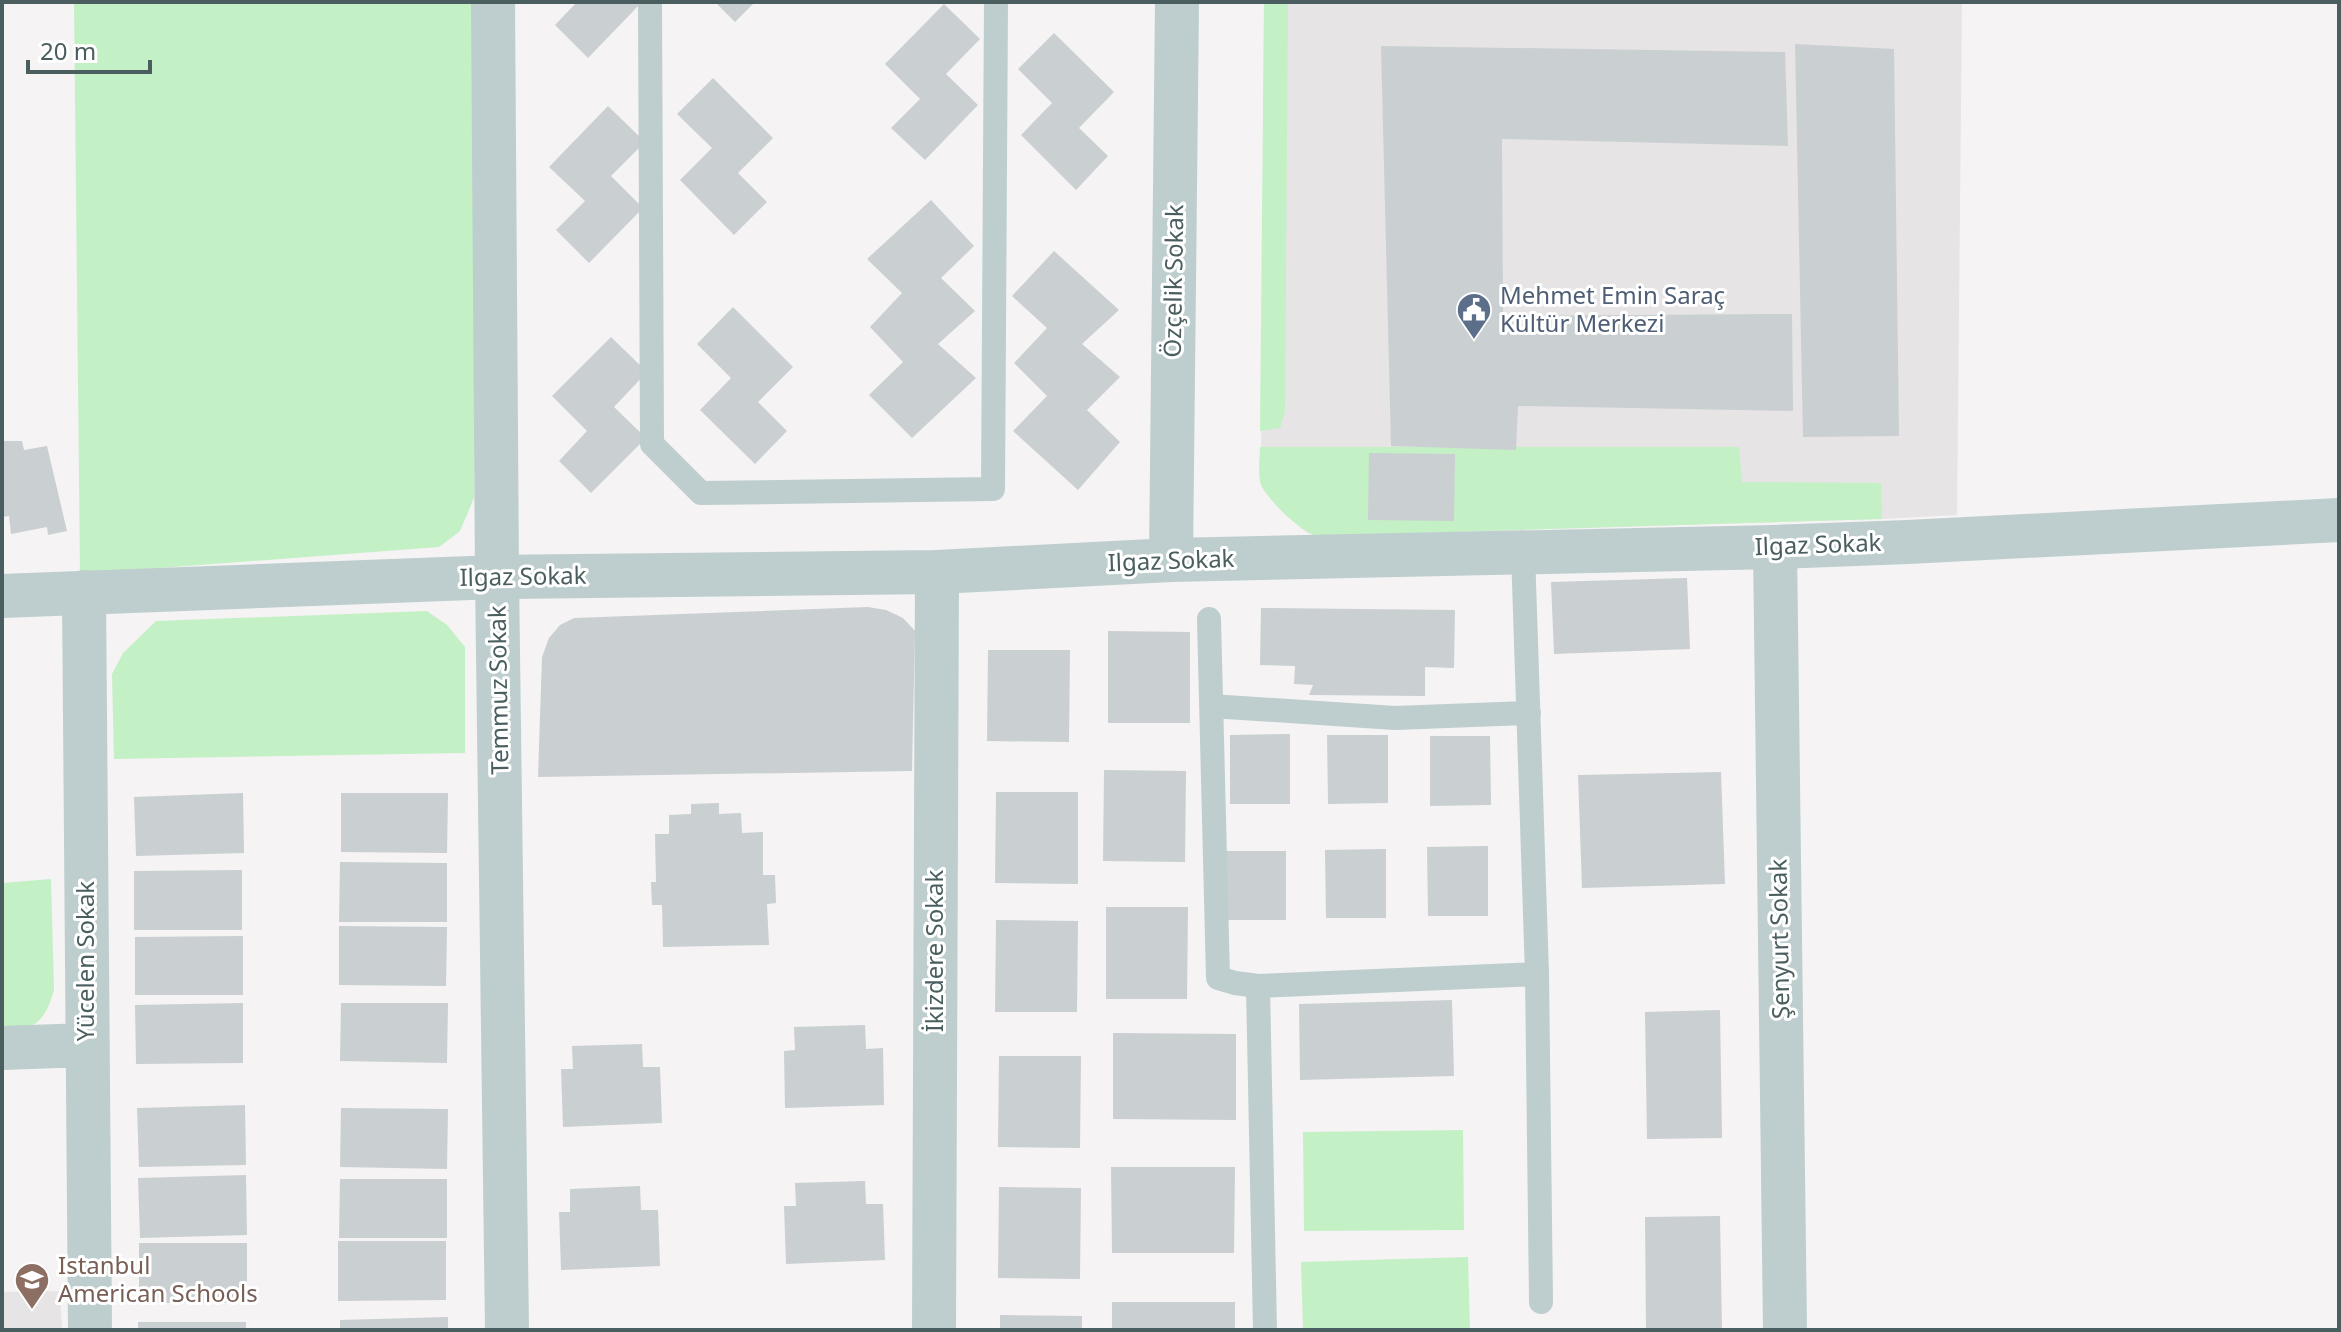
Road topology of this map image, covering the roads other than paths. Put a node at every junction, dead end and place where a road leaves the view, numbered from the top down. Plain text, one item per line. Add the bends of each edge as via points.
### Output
1 (493, 2) edge
2 (650, 2) edge
3 (996, 2) edge
4 (1177, 2) edge
5 (2339, 520) edge
6 (1775, 547) junction
7 (1523, 552) junction
8 (1171, 560) junction
9 (937, 572) junction
10 (497, 577) junction
11 (84, 592) junction
12 (2, 596) edge
13 (1209, 619) dead end
14 (1211, 706) junction
15 (1529, 713) junction
16 (1537, 974) junction
17 (1258, 986) junction
18 (87, 1045) junction
19 (2, 1048) edge
20 (1541, 1302) dead end
21 (90, 1330) edge
22 (507, 1330) edge
23 (934, 1330) edge
24 (1265, 1330) edge
25 (1785, 1330) edge

1 - 10 street, Temmuz Sokak
2 - 3 lane via 652,444 701,493 993,489
4 - 8 street, Özçelik Sokak
5 - 6 street, Ilgaz Sokak
6 - 7 street, Ilgaz Sokak
6 - 25 street, Şenyurt Sokak
7 - 8 street, Ilgaz Sokak
7 - 15 lane
8 - 9 street, Ilgaz Sokak
9 - 10 street, Ilgaz Sokak
9 - 23 street, İkizdere Sokak
10 - 11 street, Ilgaz Sokak
10 - 22 street, Temmuz Sokak
11 - 12 street, Ilgaz Sokak
11 - 18 street, Yücelen Sokak
13 - 14 lane
14 - 15 lane via 1395,718
14 - 17 lane via 1218,978
15 - 16 lane
16 - 17 lane
16 - 20 lane
17 - 24 lane
18 - 19 street
18 - 21 street, Yücelen Sokak

